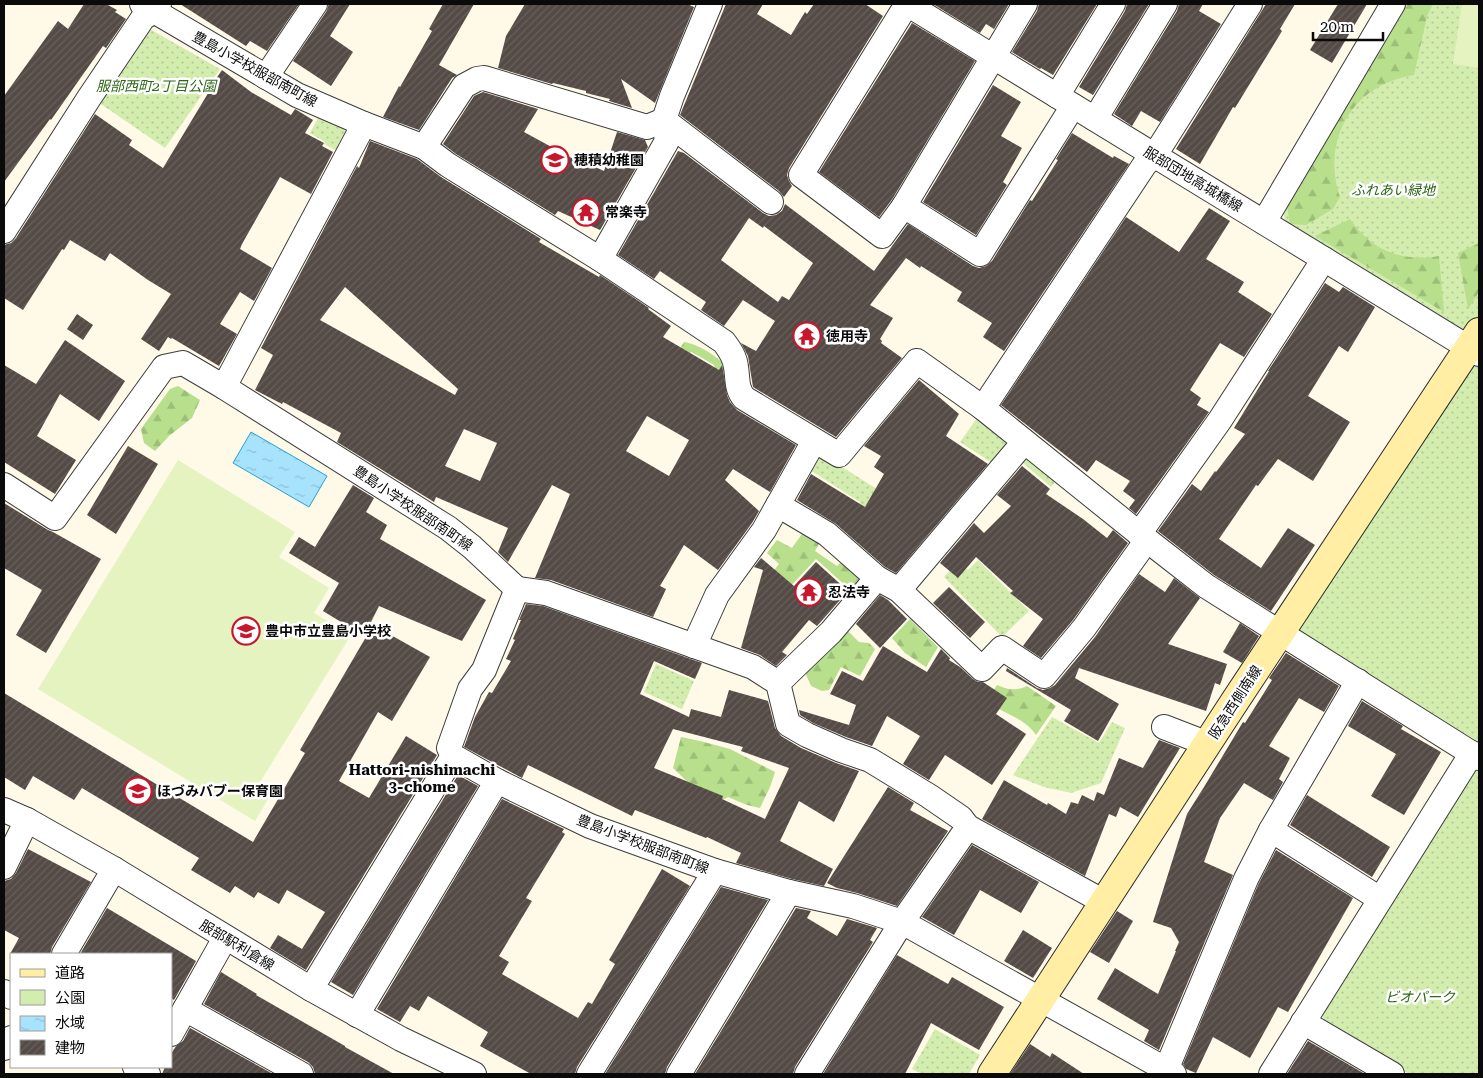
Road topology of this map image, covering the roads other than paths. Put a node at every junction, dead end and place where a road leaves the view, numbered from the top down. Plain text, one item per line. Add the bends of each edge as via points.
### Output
1 (315, 4) edge
2 (708, 4) edge
3 (907, 4) edge
4 (1025, 4) edge
5 (1113, 4) edge
6 (1165, 4) edge
7 (1250, 4) edge
8 (1393, 4) edge
9 (152, 6) edge
10 (994, 57) junction
11 (266, 77) junction
12 (1065, 101) junction
13 (1095, 119) junction
14 (664, 120) junction
15 (364, 124) junction
16 (424, 147) junction
17 (1155, 156) junction
18 (772, 202) dead end
19 (904, 206) junction
20 (1264, 222) junction
21 (4, 230) edge
22 (600, 259) junction
23 (1324, 259) junction
24 (1476, 345) edge
25 (224, 387) junction
26 (983, 408) junction
27 (814, 441) junction
28 (1024, 442) junction
29 (5, 489) edge
30 (778, 505) junction
31 (1143, 537) junction
32 (877, 578) junction
33 (516, 589) junction
34 (899, 590) junction
35 (1280, 633) junction
36 (694, 646) junction
37 (1358, 681) junction
38 (778, 683) junction
39 (1164, 727) dead end
40 (1208, 744) junction
41 (1476, 755) edge
42 (454, 756) junction
43 (497, 781) junction
44 (4, 810) edge
45 (27, 820) junction
46 (968, 827) junction
47 (1271, 830) junction
48 (4, 867) edge
49 (114, 869) junction
50 (715, 871) junction
51 (789, 892) junction
52 (1380, 899) junction
53 (1104, 902) junction
54 (902, 922) junction
55 (225, 938) junction
56 (65, 953) edge
57 (311, 989) junction
58 (1041, 1000) junction
59 (185, 1009) junction
60 (357, 1015) junction
61 (1303, 1022) junction
62 (172, 1032) edge
63 (137, 1068) edge
64 (1170, 1072) edge
65 (148, 1074) edge
66 (301, 1074) edge
67 (474, 1074) edge
68 (589, 1074) edge
69 (679, 1074) edge
70 (807, 1074) edge
71 (992, 1074) edge
72 (1270, 1074) edge
73 (1392, 1074) edge

1 - 11 street
2 - 14 street
3 - 10 street, 服部団地高城橋線
3 - 19 street via 801,175 882,236
4 - 10 street
5 - 12 street
6 - 13 street
7 - 17 street
8 - 20 street
9 - 11 street, 豊島小学校服部南町線
9 - 21 street via 88,98
10 - 12 street, 服部団地高城橋線
10 - 19 street
11 - 15 street, 豊島小学校服部南町線 via 297,95
12 - 13 street, 服部団地高城橋線
12 - 19 street via 980,254
13 - 17 street, 服部団地高城橋線
14 - 16 street via 647,127 491,80 477,79 464,86
14 - 18 street
14 - 22 street via 667,141
15 - 16 street, 豊島小学校服部南町線
15 - 25 street
16 - 22 street, 豊島小学校服部南町線
17 - 20 street, 服部団地高城橋線
17 - 26 street via 1145,164
20 - 23 street, 服部団地高城橋線
22 - 27 street, 豊島小学校服部南町線 via 724,342 735,361 737,386 744,398
23 - 24 street, 服部団地高城橋線
23 - 31 street
24 - 35 street, 阪急西側南線
25 - 29 street, 豊島小学校服部南町線 via 183,363 164,367 55,518
25 - 33 street, 豊島小学校服部南町線 via 456,534
26 - 27 street, 豊島小学校服部南町線 via 917,361 839,455
26 - 28 street
27 - 30 street
28 - 31 street
28 - 34 street
30 - 32 street via 827,534
30 - 36 street via 717,595
31 - 34 street via 1084,628 1044,676 1002,648 982,669
31 - 35 street via 1206,586
32 - 34 street
32 - 38 street via 831,632
33 - 36 street via 546,593
33 - 42 street via 484,670 470,690 449,748
35 - 37 street
35 - 40 street, 阪急西側南線
36 - 38 street via 753,667
37 - 41 street
37 - 47 street
38 - 46 street via 788,724 841,750 870,760 962,818
39 - 40 street
40 - 53 street, 阪急西側南線
41 - 52 street
42 - 43 street, 豊島小学校服部南町線
42 - 57 street
43 - 50 street, 豊島小学校服部南町線 via 590,826
43 - 60 street
44 - 45 street, 服部駅利倉線
45 - 48 street
45 - 49 street, 服部駅利倉線
46 - 53 street
46 - 54 street
47 - 52 street
47 - 64 street via 1246,879
49 - 55 street, 服部駅利倉線
49 - 56 street
50 - 51 street, 豊島小学校服部南町線
50 - 68 street
51 - 54 street, 豊島小学校服部南町線 via 853,906
51 - 69 street
52 - 61 street
53 - 58 street, 阪急西側南線
54 - 58 street, 豊島小学校服部南町線
54 - 70 street
55 - 57 street, 服部駅利倉線
55 - 59 street
57 - 60 street, 服部駅利倉線
58 - 64 street, 豊島小学校服部南町線
58 - 71 street, 阪急西側南線
59 - 62 street
59 - 66 street
60 - 67 street, 服部駅利倉線
61 - 72 street
61 - 73 street
63 - 65 street

